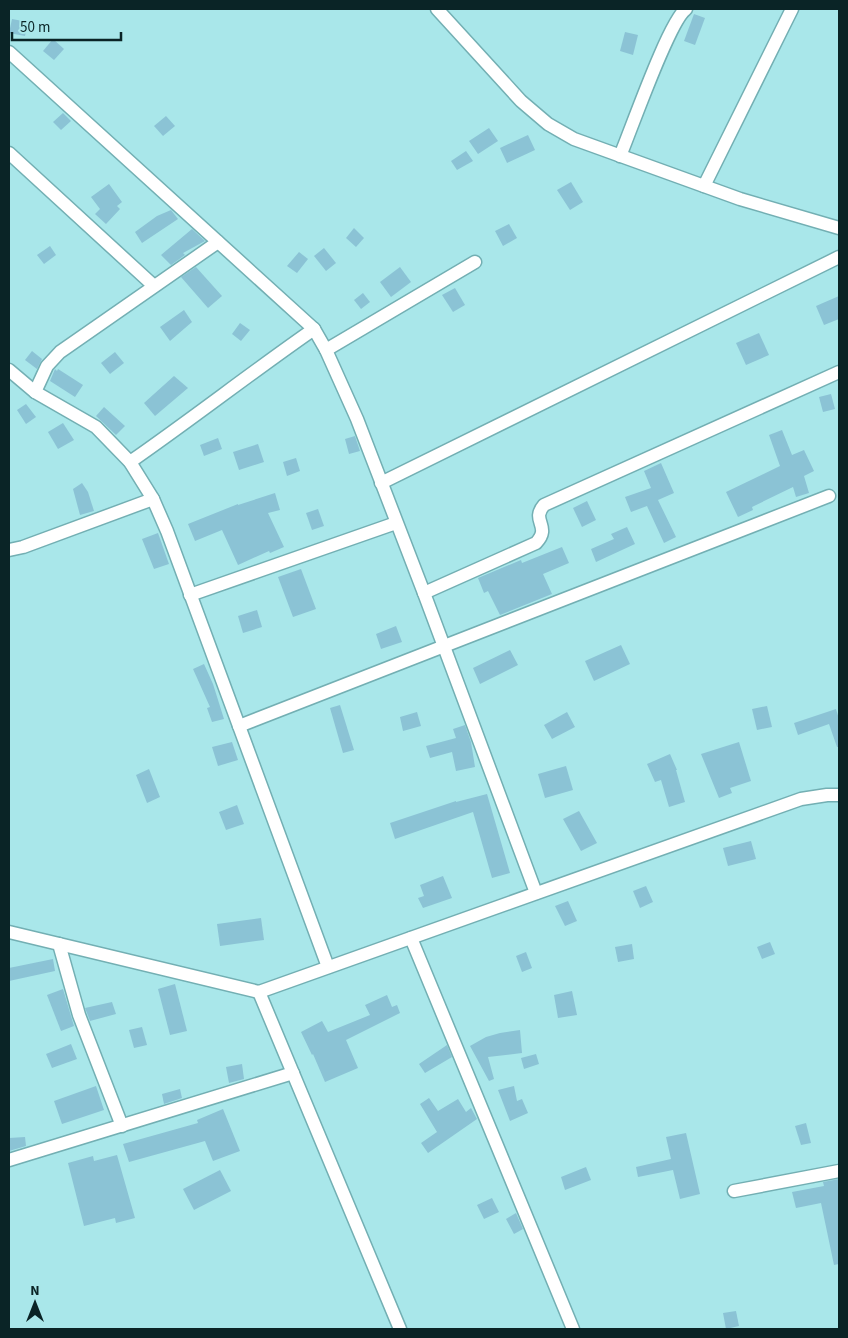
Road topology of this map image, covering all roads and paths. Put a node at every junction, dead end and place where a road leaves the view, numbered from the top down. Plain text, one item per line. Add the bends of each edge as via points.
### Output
1 (437, 9) edge
2 (686, 9) edge
3 (792, 9) edge
4 (9, 52) edge
5 (9, 153) edge
6 (620, 156) junction
7 (704, 186) junction
8 (839, 228) edge
9 (218, 242) junction
10 (839, 257) edge
11 (475, 262) dead end
12 (154, 286) junction
13 (314, 329) junction
14 (326, 350) junction
15 (9, 370) edge
16 (839, 372) edge
17 (35, 392) junction
18 (130, 462) junction
19 (381, 483) junction
20 (829, 496) dead end
21 (153, 498) junction
22 (396, 523) junction
23 (9, 550) edge
24 (424, 593) junction
25 (190, 595) junction
26 (444, 647) junction
27 (240, 726) junction
28 (839, 795) edge
29 (536, 893) junction
30 (9, 932) edge
31 (411, 938) junction
32 (59, 944) junction
33 (328, 967) junction
34 (259, 992) junction
35 (293, 1072) junction
36 (122, 1126) junction
37 (9, 1160) edge
38 (839, 1172) edge
39 (734, 1191) dead end
40 (400, 1329) edge
41 (573, 1329) edge

1 - 6 street via 521,101 548,124 574,139
2 - 6 street via 665,44
3 - 7 street
4 - 9 street
5 - 12 street
6 - 7 street
7 - 8 street
9 - 12 street
9 - 13 street
10 - 19 street
11 - 14 street
12 - 17 street via 60,352 47,366
13 - 14 street
13 - 18 street
14 - 19 street
15 - 17 street
16 - 24 street via 544,505 538,516 542,537 536,543
17 - 18 street via 96,427
18 - 21 street
19 - 22 street
20 - 26 street
21 - 23 street
21 - 25 street
22 - 24 street
22 - 25 street
24 - 26 street
25 - 27 street
26 - 27 street
26 - 29 street
27 - 33 street
28 - 29 street via 802,799
29 - 31 street
30 - 32 street
31 - 33 street
31 - 41 street
32 - 34 street
32 - 36 street via 79,1015
33 - 34 street
34 - 35 street
35 - 36 street
35 - 40 street
36 - 37 street
38 - 39 street

